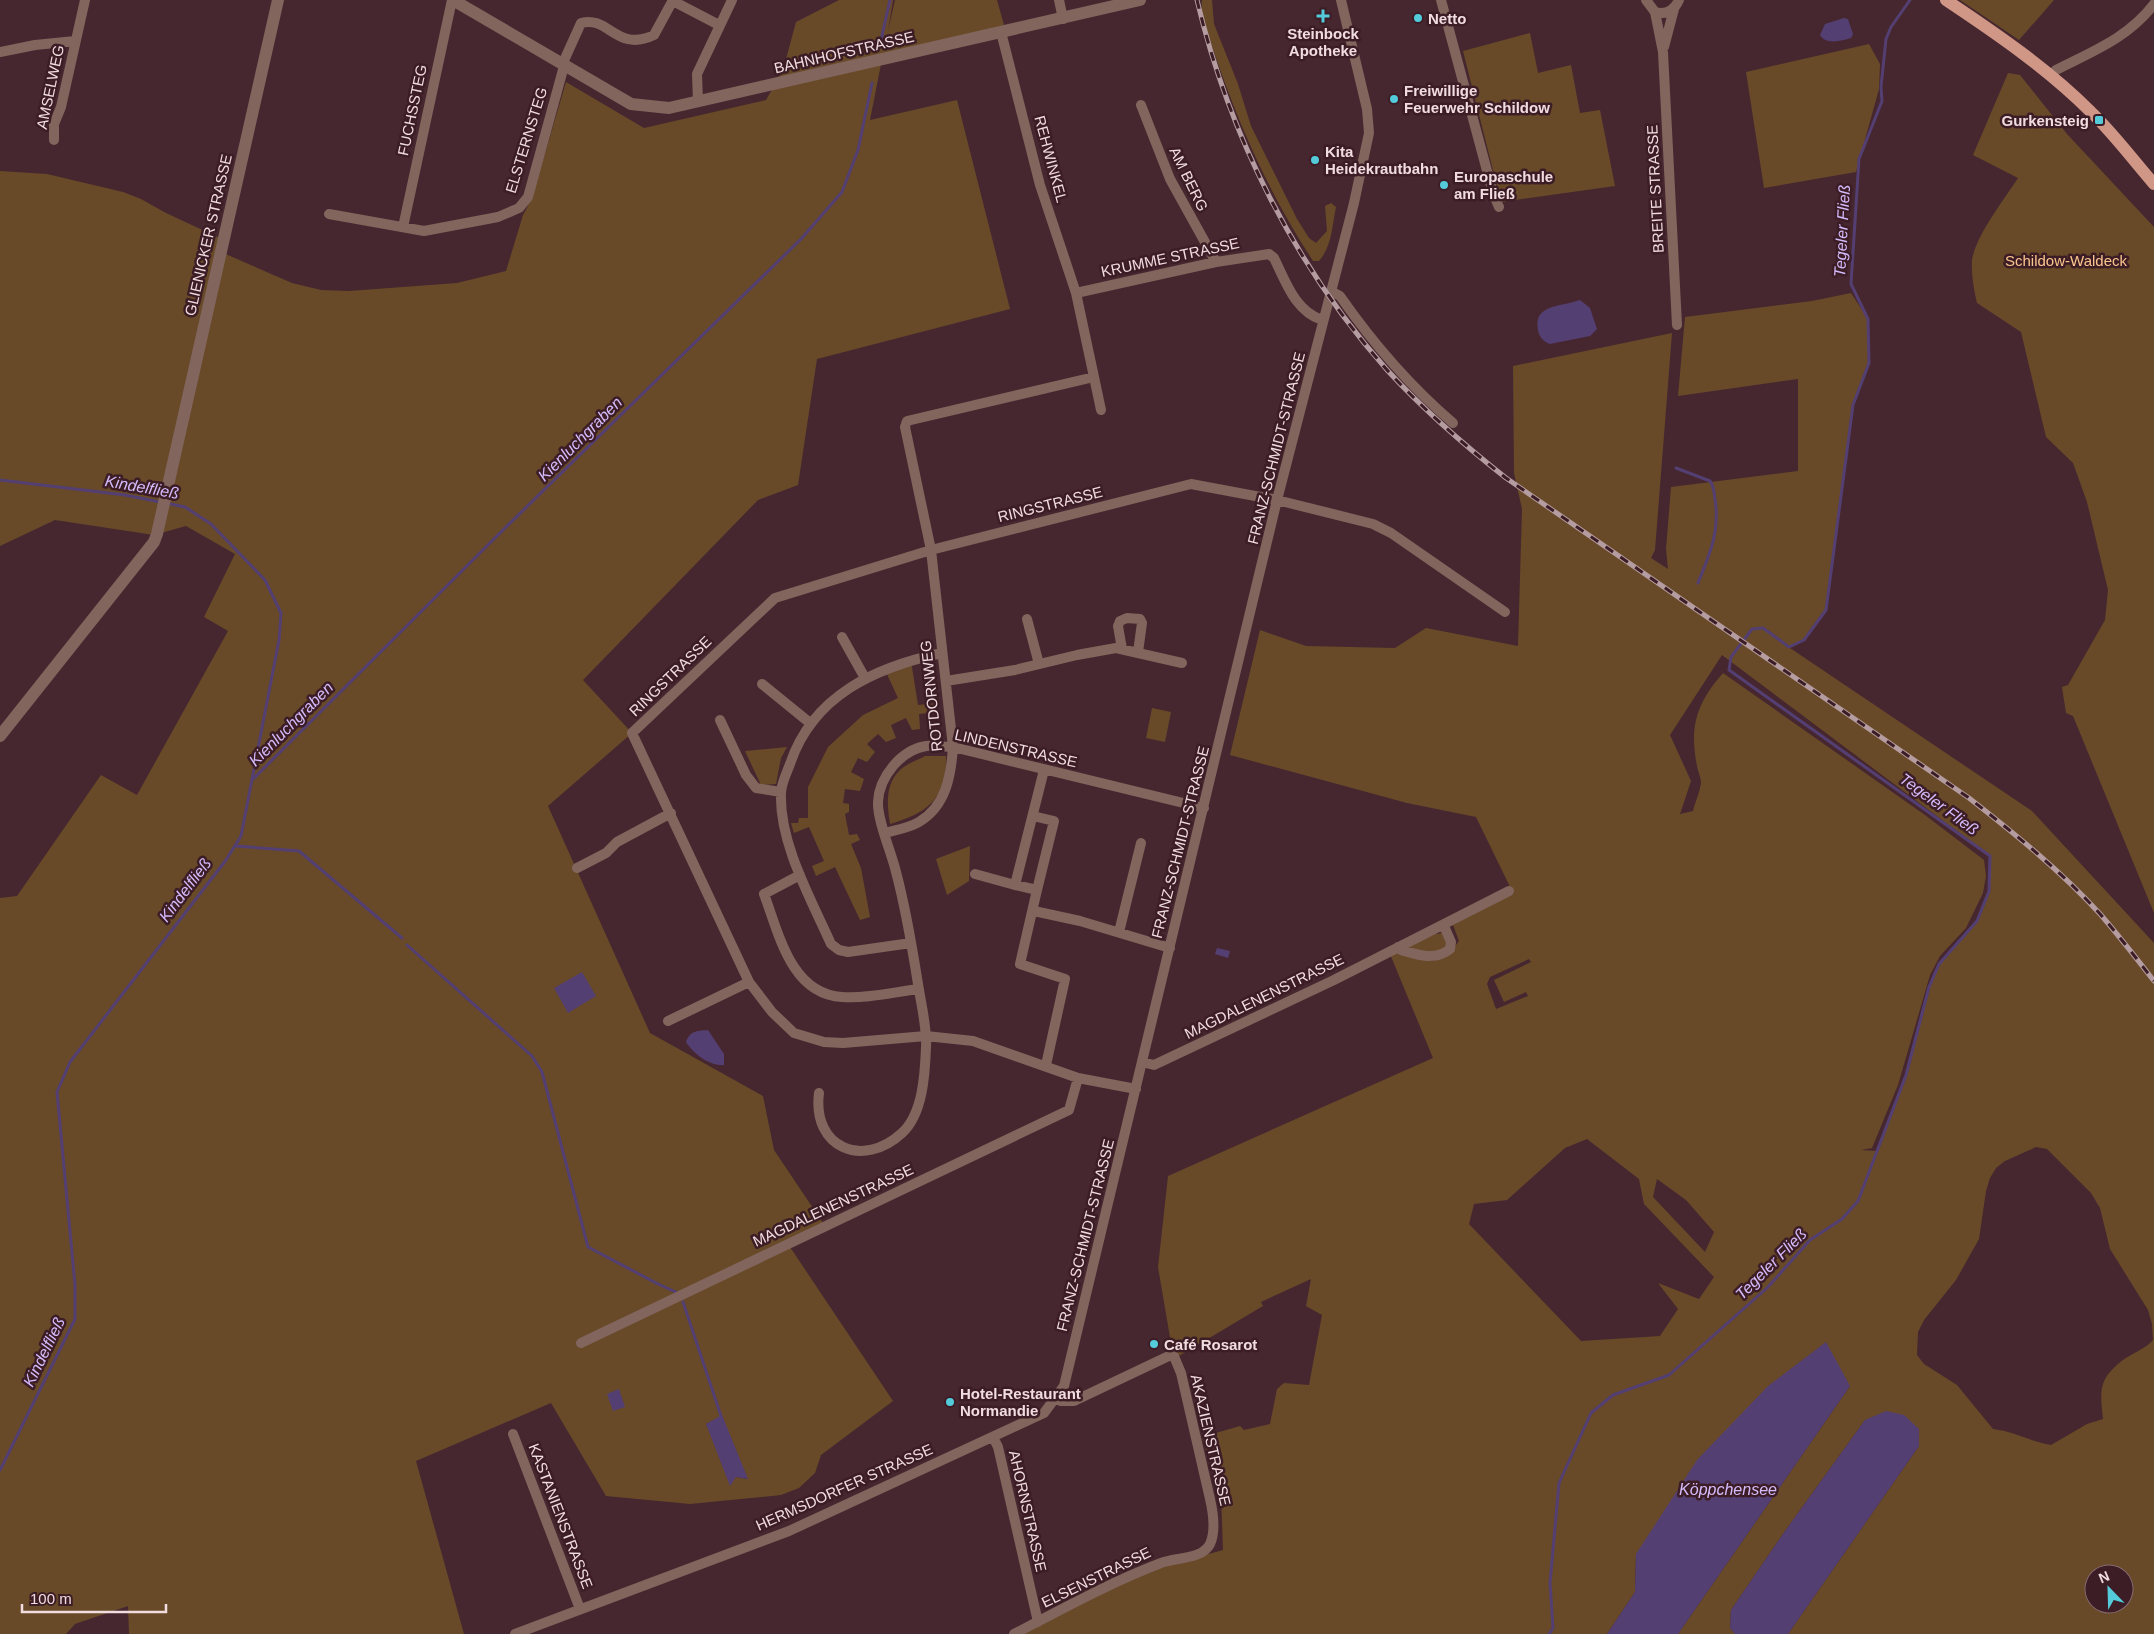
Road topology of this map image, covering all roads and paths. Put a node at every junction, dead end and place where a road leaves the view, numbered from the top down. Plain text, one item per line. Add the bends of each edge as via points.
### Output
1 (85, 0) edge
2 (278, 0) edge
3 (452, 0) edge
4 (732, 0) edge
5 (1059, 0) edge
6 (1140, 0) edge
7 (1341, 0) edge
8 (1441, 0) edge
9 (1646, 0) edge
10 (1946, 0) edge
11 (673, 1) edge
12 (1676, 4) edge
13 (2154, 4) edge
14 (1655, 12) junction
15 (1063, 18) junction
16 (719, 25) junction
17 (1001, 32) junction
18 (75, 40) junction
19 (0, 52) edge
20 (1663, 52) junction
21 (563, 66) junction
22 (2050, 76) junction
23 (698, 102) junction
24 (1141, 105) dead end
25 (54, 140) dead end
26 (2154, 184) edge
27 (1499, 207) dead end
28 (329, 214) dead end
29 (403, 227) junction
30 (1216, 262) junction
31 (1331, 291) junction
32 (1076, 293) junction
33 (1322, 320) junction
34 (1677, 325) dead end
35 (1094, 377) junction
36 (1101, 410) dead end
37 (1453, 423) dead end
38 (1278, 500) junction
39 (931, 550) junction
40 (1505, 612) dead end
41 (1027, 620) dead end
42 (842, 637) dead end
43 (1122, 649) junction
44 (1138, 652) junction
45 (942, 653) junction
46 (1182, 663) dead end
47 (1039, 664) junction
48 (865, 678) junction
49 (946, 681) junction
50 (762, 684) dead end
51 (720, 720) dead end
52 (810, 723) junction
53 (0, 736) edge
54 (953, 747) junction
55 (1044, 770) junction
56 (781, 792) junction
57 (1204, 808) junction
58 (671, 813) junction
59 (1032, 816) junction
60 (885, 833) junction
61 (1141, 843) dead end
62 (577, 868) dead end
63 (975, 874) dead end
64 (800, 875) junction
65 (1016, 885) junction
66 (1037, 890) junction
67 (1509, 891) dead end
68 (1034, 911) junction
69 (1444, 926) junction
70 (1119, 932) junction
71 (911, 943) junction
72 (1398, 947) junction
73 (1170, 948) junction
74 (749, 982) junction
75 (919, 989) junction
76 (668, 1021) dead end
77 (926, 1036) junction
78 (1142, 1062) junction
79 (1046, 1065) junction
80 (1078, 1078) junction
81 (1136, 1089) junction
82 (819, 1092) dead end
83 (581, 1343) dead end
84 (1056, 1398) junction
85 (513, 1434) dead end
86 (993, 1437) junction
87 (1194, 1555) joint
88 (580, 1609) junction
89 (1038, 1622) junction
90 (515, 1634) edge
91 (1014, 1634) edge

1 - 18 street, AMSELWEG
2 - 53 street, GLIENICKER STRASSE via 154,542
3 - 21 street, BAHNHOFSTRASSE
3 - 29 street, FUCHSSTEG
4 - 16 street
5 - 15 street
6 - 15 street, BAHNHOFSTRASSE
7 - 31 street, FRANZ-SCHMIDT-STRASSE via 1369,133
8 - 27 street via 1492,193
9 - 14 street, BREITE STRASSE
10 - 22 main road
11 - 16 street
11 - 21 street via 654,35 638,41 626,40 592,22 581,23
12 - 14 street, BREITE STRASSE via 1663,14
12 - 20 street, BREITE STRASSE
13 - 22 street via 2121,37
14 - 20 street, BREITE STRASSE
15 - 17 street, BAHNHOFSTRASSE
16 - 23 street via 697,74
17 - 23 street, BAHNHOFSTRASSE
17 - 32 street, REHWINKEL via 1040,185
18 - 19 street, AMSELWEG
18 - 25 street, AMSELWEG via 61,107 54,124
20 - 34 street, BREITE STRASSE
21 - 23 street, BAHNHOFSTRASSE via 631,104 669,108
21 - 29 street, ELSTERNSTEG via 528,197 519,208 498,217 424,231
22 - 26 main road via 2090,111
24 - 30 street, AM BERG via 1170,179
28 - 29 street, ELSTERNSTEG
30 - 32 street, KRUMME STRASSE
30 - 33 street, KRUMME STRASSE via 1269,254 1299,306
31 - 33 street, FRANZ-SCHMIDT-STRASSE
31 - 37 street via 1340,296 1389,360
32 - 35 street
33 - 38 street, FRANZ-SCHMIDT-STRASSE
35 - 36 street
35 - 39 street via 907,421 905,427
38 - 39 street, RINGSTRASSE via 1191,484
38 - 40 street, RINGSTRASSE via 1373,524
38 - 57 street, FRANZ-SCHMIDT-STRASSE
39 - 45 street, ROTDORNWEG
39 - 58 street, RINGSTRASSE via 774,598 632,733
41 - 47 street
42 - 48 street
43 - 44 street
43 - 44 street via 1120,621 1135,617 1142,623
43 - 47 street via 1077,654
44 - 46 street
45 - 48 street via 913,659
45 - 49 street, ROTDORNWEG
47 - 49 street
48 - 52 street via 844,691
49 - 54 street, ROTDORNWEG
50 - 52 street
51 - 56 street via 746,775 756,788
52 - 56 street via 793,755
54 - 55 street, LINDENSTRASSE
54 - 60 street, ROTDORNWEG via 951,773 937,807 918,823
54 - 60 street, LINDENSTRASSE via 925,746 901,756 886,776 878,802
55 - 57 street, LINDENSTRASSE
55 - 59 street
56 - 64 street via 786,834
57 - 73 street, FRANZ-SCHMIDT-STRASSE
58 - 62 street
58 - 74 street
59 - 65 street
59 - 66 street via 1054,821
60 - 71 street, LINDENSTRASSE
61 - 70 street
63 - 65 street
64 - 71 street via 831,944 838,950 848,952
64 - 75 street via 764,894 795,971 808,984 825,994 843,997
65 - 66 street
66 - 68 street
67 - 69 street, MAGDALENENSTRASSE
68 - 70 street
68 - 79 street via 1020,964 1066,979
69 - 72 street, MAGDALENENSTRASSE
69 - 72 street via 1452,942 1444,954 1429,957
70 - 73 street
71 - 75 street, LINDENSTRASSE
72 - 78 street, MAGDALENENSTRASSE via 1154,1065
73 - 78 street, FRANZ-SCHMIDT-STRASSE
74 - 76 street
74 - 77 street via 772,1012 794,1032 824,1042
75 - 77 street, LINDENSTRASSE
77 - 79 street via 973,1041
77 - 82 street, LINDENSTRASSE via 924,1078 915,1114 903,1133 878,1149 854,1151 836,1143 823,1129 817,1110
78 - 81 street, FRANZ-SCHMIDT-STRASSE
79 - 80 street
80 - 81 street
80 - 83 street, MAGDALENENSTRASSE via 1069,1110
81 - 84 street, FRANZ-SCHMIDT-STRASSE via 1064,1386
84 - 86 street, HERMSDORFER STRASSE via 1044,1412
84 - 87 street, AKAZIENSTRASSE via 1074,1401 1173,1354 1181,1373 1213,1514 1210,1544
85 - 88 street, KASTANIENSTRASSE
86 - 88 street, HERMSDORFER STRASSE via 789,1531
86 - 89 street, AHORNSTRASSE
87 - 89 street, ELSENSTRASSE via 1163,1562
88 - 90 street, HERMSDORFER STRASSE
89 - 91 street, ELSENSTRASSE

